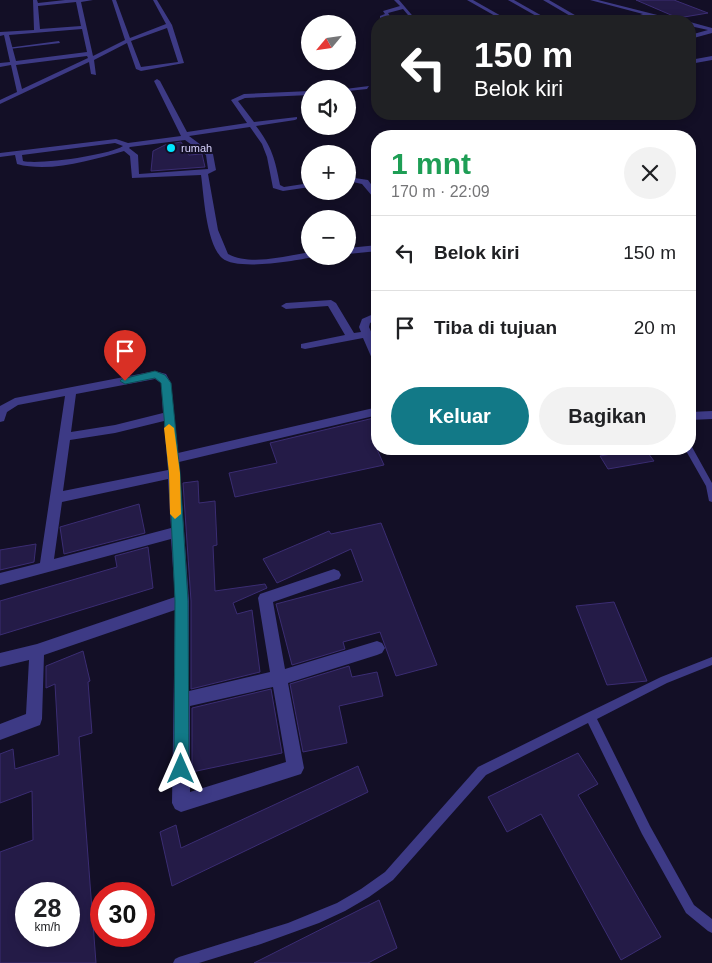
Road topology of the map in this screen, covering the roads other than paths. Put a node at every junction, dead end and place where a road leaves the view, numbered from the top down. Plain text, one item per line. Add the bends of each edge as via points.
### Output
1 (77, 0) edge
2 (91, 0) edge
3 (114, 0) edge
4 (155, 0) edge
5 (396, 0) edge
6 (469, 0) edge
7 (510, 0) edge
8 (545, 0) edge
9 (592, 0) edge
10 (618, 0) edge
11 (36, 2) edge
12 (602, 3) junction
13 (404, 7) junction
14 (663, 10) dead end
15 (645, 13) junction
16 (388, 15) edge
17 (410, 15) edge
18 (495, 15) edge
19 (537, 15) edge
20 (572, 15) edge
21 (640, 15) edge
22 (653, 15) edge
23 (712, 23) edge
24 (168, 25) junction
25 (696, 25) edge
26 (696, 26) edge
27 (84, 27) junction
28 (712, 30) edge
29 (37, 31) junction
30 (3, 34) edge
31 (696, 35) edge
32 (129, 40) junction
33 (59, 42) dead end
34 (9, 48) junction
35 (90, 56) junction
36 (712, 58) edge
37 (696, 61) edge
38 (12, 63) junction
39 (0, 65) edge
40 (94, 74) dead end
41 (157, 82) dead end
42 (367, 87) dead end
43 (356, 88) edge
44 (20, 92) junction
45 (301, 94) edge
46 (0, 102) edge
47 (295, 118) dead end
48 (250, 124) junction
49 (185, 136) junction
50 (126, 147) junction
51 (18, 153) junction
52 (0, 155) edge
53 (204, 173) junction
54 (356, 180) edge
55 (301, 186) edge
56 (371, 191) edge
57 (371, 249) edge
58 (356, 250) edge
59 (301, 256) edge
60 (286, 306) dead end
61 (371, 318) edge
62 (366, 334) junction
63 (351, 337) junction
64 (371, 345) edge
65 (305, 346) dead end
66 (71, 392) junction
67 (371, 412) edge
68 (712, 415) edge
69 (168, 416) junction
70 (696, 416) edge
71 (0, 418) edge
72 (64, 437) junction
73 (693, 455) edge
74 (173, 466) junction
75 (55, 498) junction
76 (712, 499) edge
77 (177, 532) junction
78 (46, 566) junction
79 (334, 575) dead end
80 (0, 579) edge
81 (182, 601) junction
82 (377, 648) dead end
83 (37, 651) junction
84 (0, 660) edge
85 (712, 661) edge
86 (279, 678) junction
87 (182, 700) junction
88 (590, 716) junction
89 (0, 732) edge
90 (712, 927) edge
91 (179, 963) edge

1 - 2 street
1 - 11 street
1 - 27 street
3 - 32 street
4 - 24 street
5 - 13 street
6 - 18 street
7 - 19 street
8 - 20 street
9 - 12 street
10 - 12 street
11 - 29 street
12 - 15 street
13 - 16 street via 385,12
13 - 17 street
14 - 15 street
15 - 21 street
15 - 22 street
23 - 25 street
24 - 32 street
24 - 32 street via 180,63 139,69
26 - 28 street
27 - 29 street
27 - 35 street
28 - 31 street
29 - 30 street
30 - 34 street
32 - 35 street
33 - 34 lane
34 - 38 street
35 - 38 street
35 - 40 street
35 - 44 street
36 - 37 street
38 - 39 street
38 - 44 street
41 - 49 street
42 - 43 street
44 - 46 street
45 - 48 street via 238,97 234,103
47 - 48 street
48 - 49 street
48 - 55 street via 266,144 276,186 283,189
49 - 50 street
49 - 53 street via 209,154 212,170
50 - 51 street via 116,141
50 - 51 street via 33,165 20,162
50 - 53 street via 134,155 135,176
51 - 52 street
53 - 59 street via 218,244 226,256 241,262
54 - 56 street via 365,182
57 - 58 street
60 - 63 street via 331,303
61 - 62 street via 366,321
62 - 63 street
62 - 64 street
63 - 65 street
66 - 69 street via 155,375 166,383
66 - 71 street via 15,402 2,410
66 - 72 street
67 - 74 street
68 - 70 street
69 - 72 street
69 - 74 street
72 - 75 street
73 - 76 lane via 710,486
74 - 75 street
74 - 77 street
75 - 78 street
77 - 78 street
77 - 81 street
78 - 80 street
79 - 86 street via 265,598
81 - 83 street
81 - 87 street
82 - 86 street
83 - 84 street
83 - 89 street via 34,719
85 - 88 lane
86 - 87 street
86 - 87 street via 295,768 181,803
88 - 90 lane via 646,830 690,909
88 - 91 lane via 482,771 389,876 375,887 295,928

